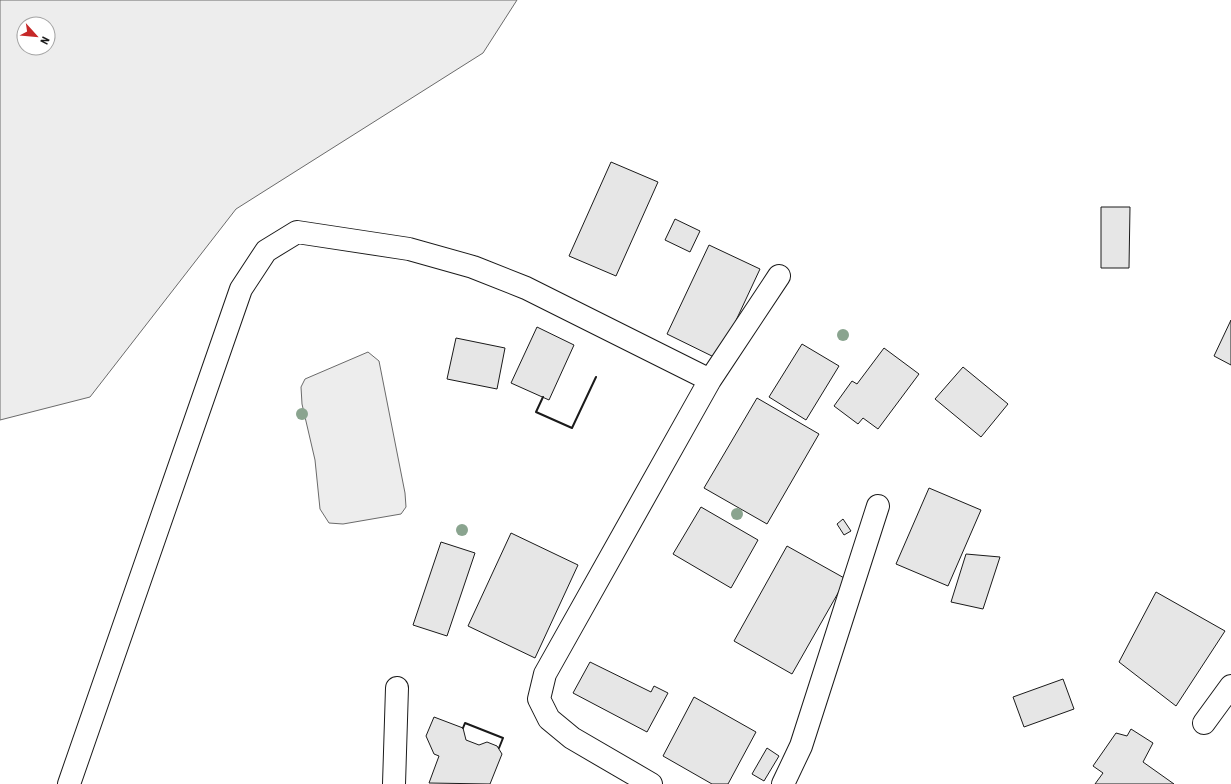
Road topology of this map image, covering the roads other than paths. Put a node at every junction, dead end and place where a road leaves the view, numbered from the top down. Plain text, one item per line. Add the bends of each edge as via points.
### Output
1 (779, 276) dead end
2 (710, 380) junction
3 (878, 506) dead end
4 (1231, 686) edge
5 (397, 688) dead end
6 (1204, 723) dead end
7 (69, 784) edge
8 (394, 784) edge
9 (651, 784) edge
10 (783, 784) edge

1 - 2 street
2 - 7 street via 526,288 473,267 409,249 297,232 266,251 240,289
2 - 9 street via 545,674 539,699 549,719 572,738
3 - 10 street via 801,746
4 - 6 street
5 - 8 street

